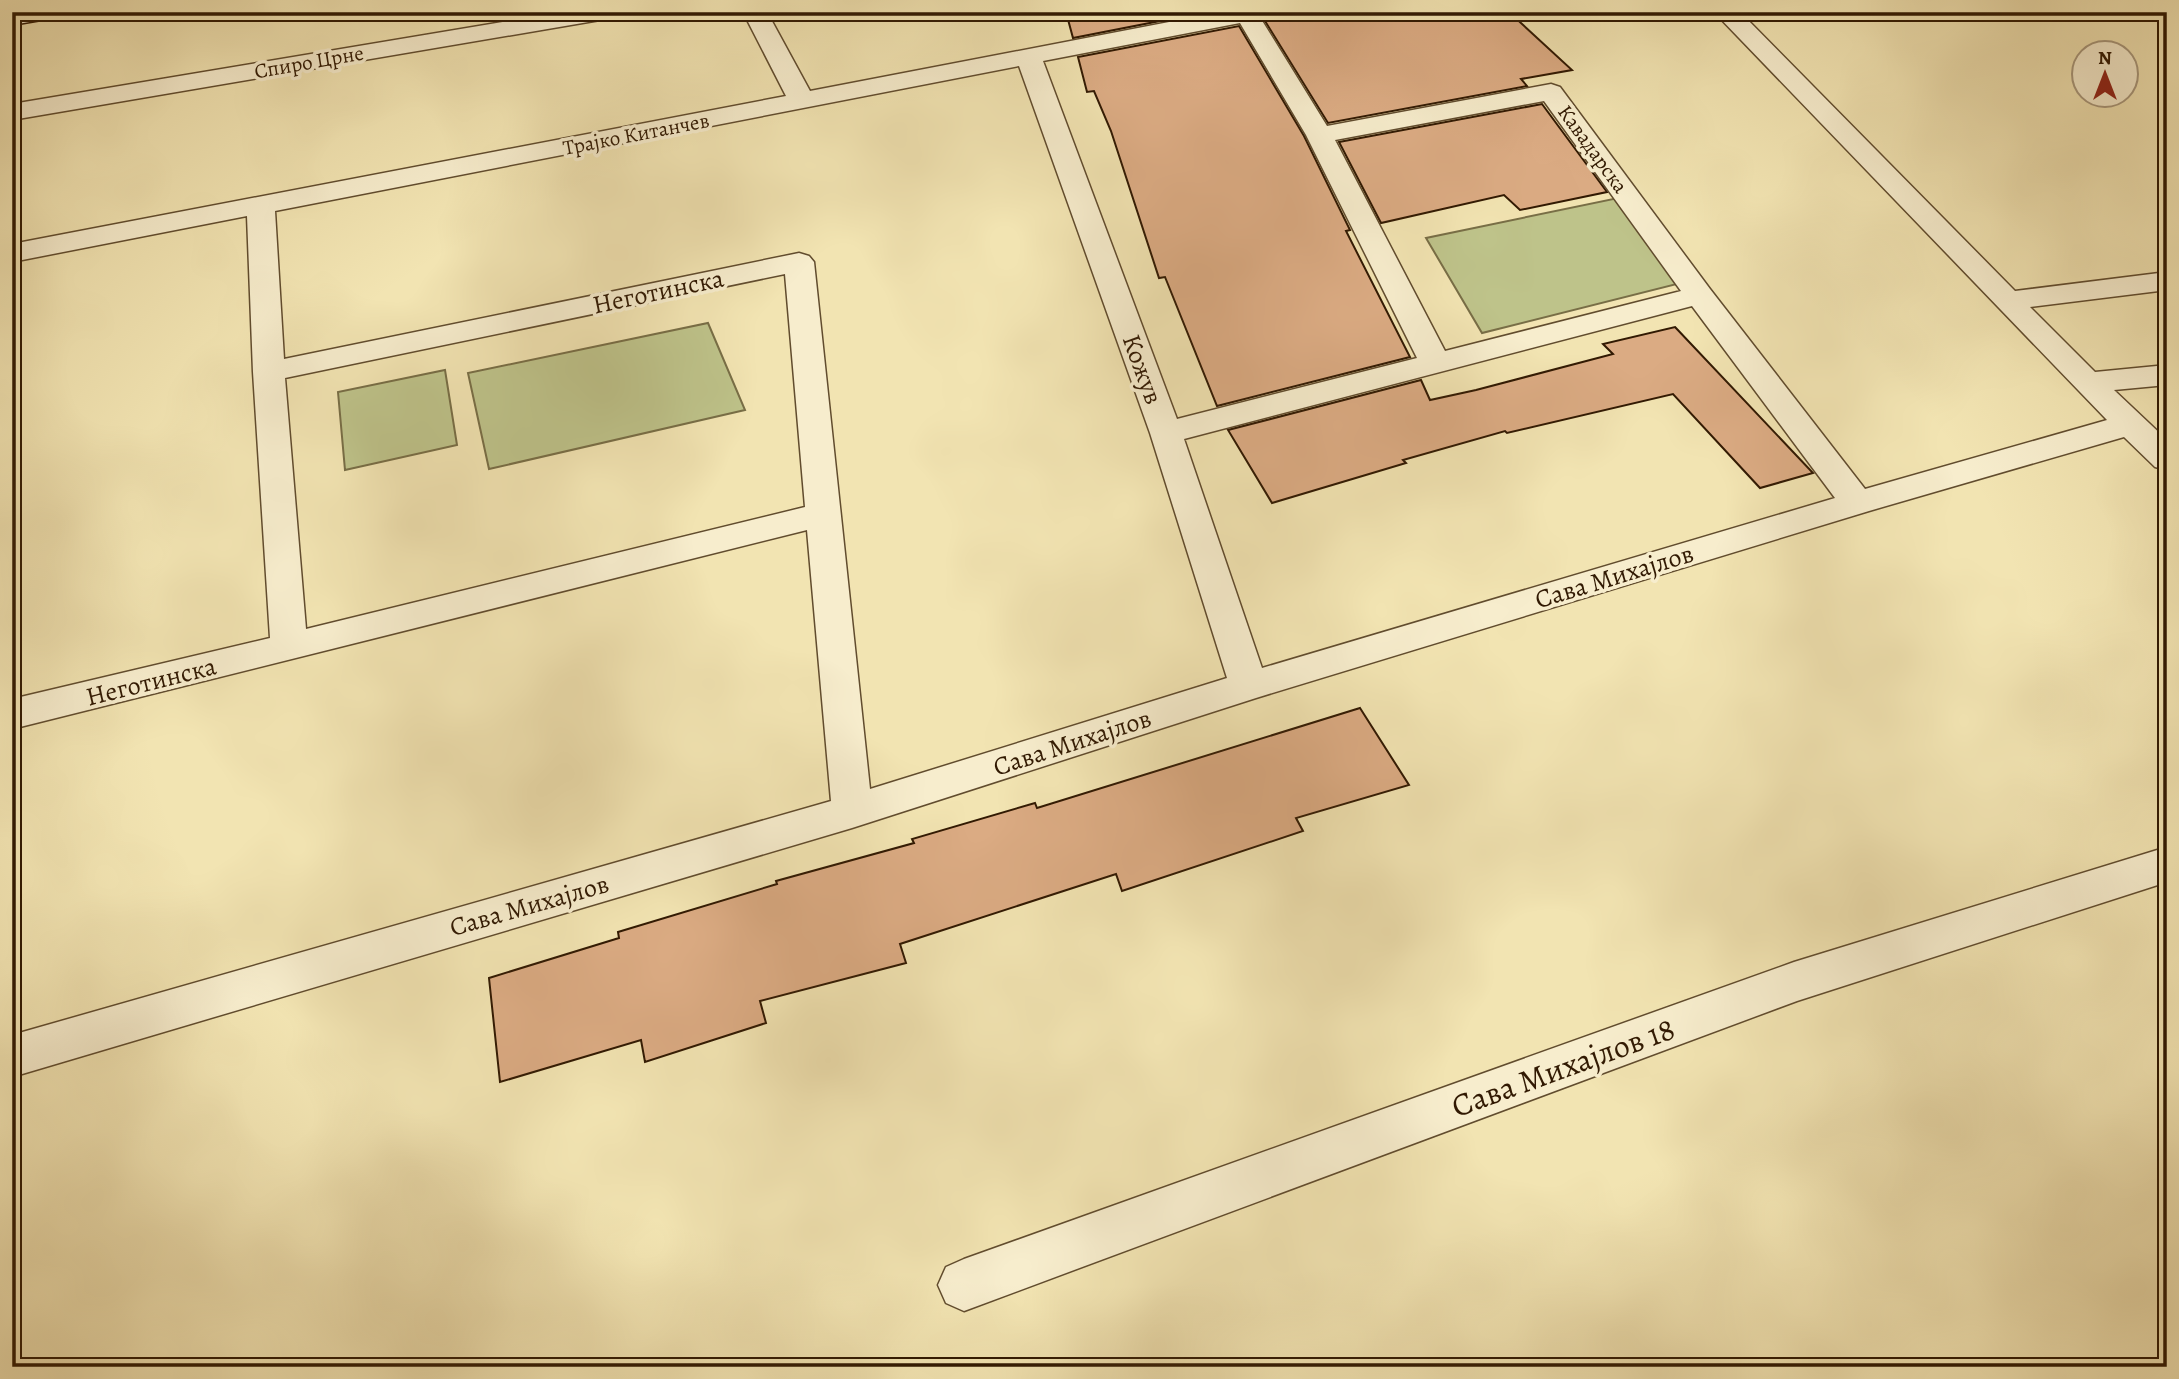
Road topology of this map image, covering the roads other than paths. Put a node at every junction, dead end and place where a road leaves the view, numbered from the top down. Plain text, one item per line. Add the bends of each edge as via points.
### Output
1 (51, 12) edge
2 (606, 12) edge
3 (755, 12) edge
4 (1727, 12) edge
5 (1254, 14) edge
6 (12, 18) edge
7 (1028, 56) junction
8 (802, 102) junction
9 (12, 112) edge
10 (1319, 135) junction
11 (261, 206) junction
12 (12, 253) edge
13 (2167, 281) edge
14 (1699, 295) junction
15 (2007, 301) junction
16 (1435, 363) junction
17 (269, 372) junction
18 (2167, 375) edge
19 (2087, 383) junction
20 (2131, 424) junction
21 (1166, 433) junction
22 (2167, 459) edge
23 (1857, 503) junction
24 (823, 514) junction
25 (289, 647) junction
26 (1249, 686) junction
27 (12, 714) edge
28 (852, 811) junction
29 (2167, 864) edge
30 (12, 1056) edge
31 (964, 1285) dead end

1 - 6 street
2 - 9 street, Спиро Црне
3 - 8 street
4 - 15 street
5 - 7 street, Трајко Китанчев
5 - 10 street
7 - 8 street, Трајко Китанчев
7 - 21 street, Кожув
8 - 11 street, Трајко Китанчев
10 - 14 street, Кавадарска via 1551,92
10 - 16 street
11 - 12 street, Трајко Китанчев
11 - 17 street
13 - 15 street
14 - 16 street
14 - 23 street, Кавадарска
15 - 19 street
16 - 21 street
17 - 24 street, Неготинска via 799,262
17 - 25 street
18 - 19 street
19 - 20 street
20 - 22 street
20 - 23 street, Сава Михајлов
21 - 26 street, Кожув
23 - 26 street, Сава Михајлов
24 - 25 street, Неготинска
24 - 28 street, Неготинска
25 - 27 street, Неготинска
26 - 28 street, Сава Михајлов
28 - 30 street, Сава Михајлов
29 - 31 street, Сава Михајлов 18 via 1794,982

